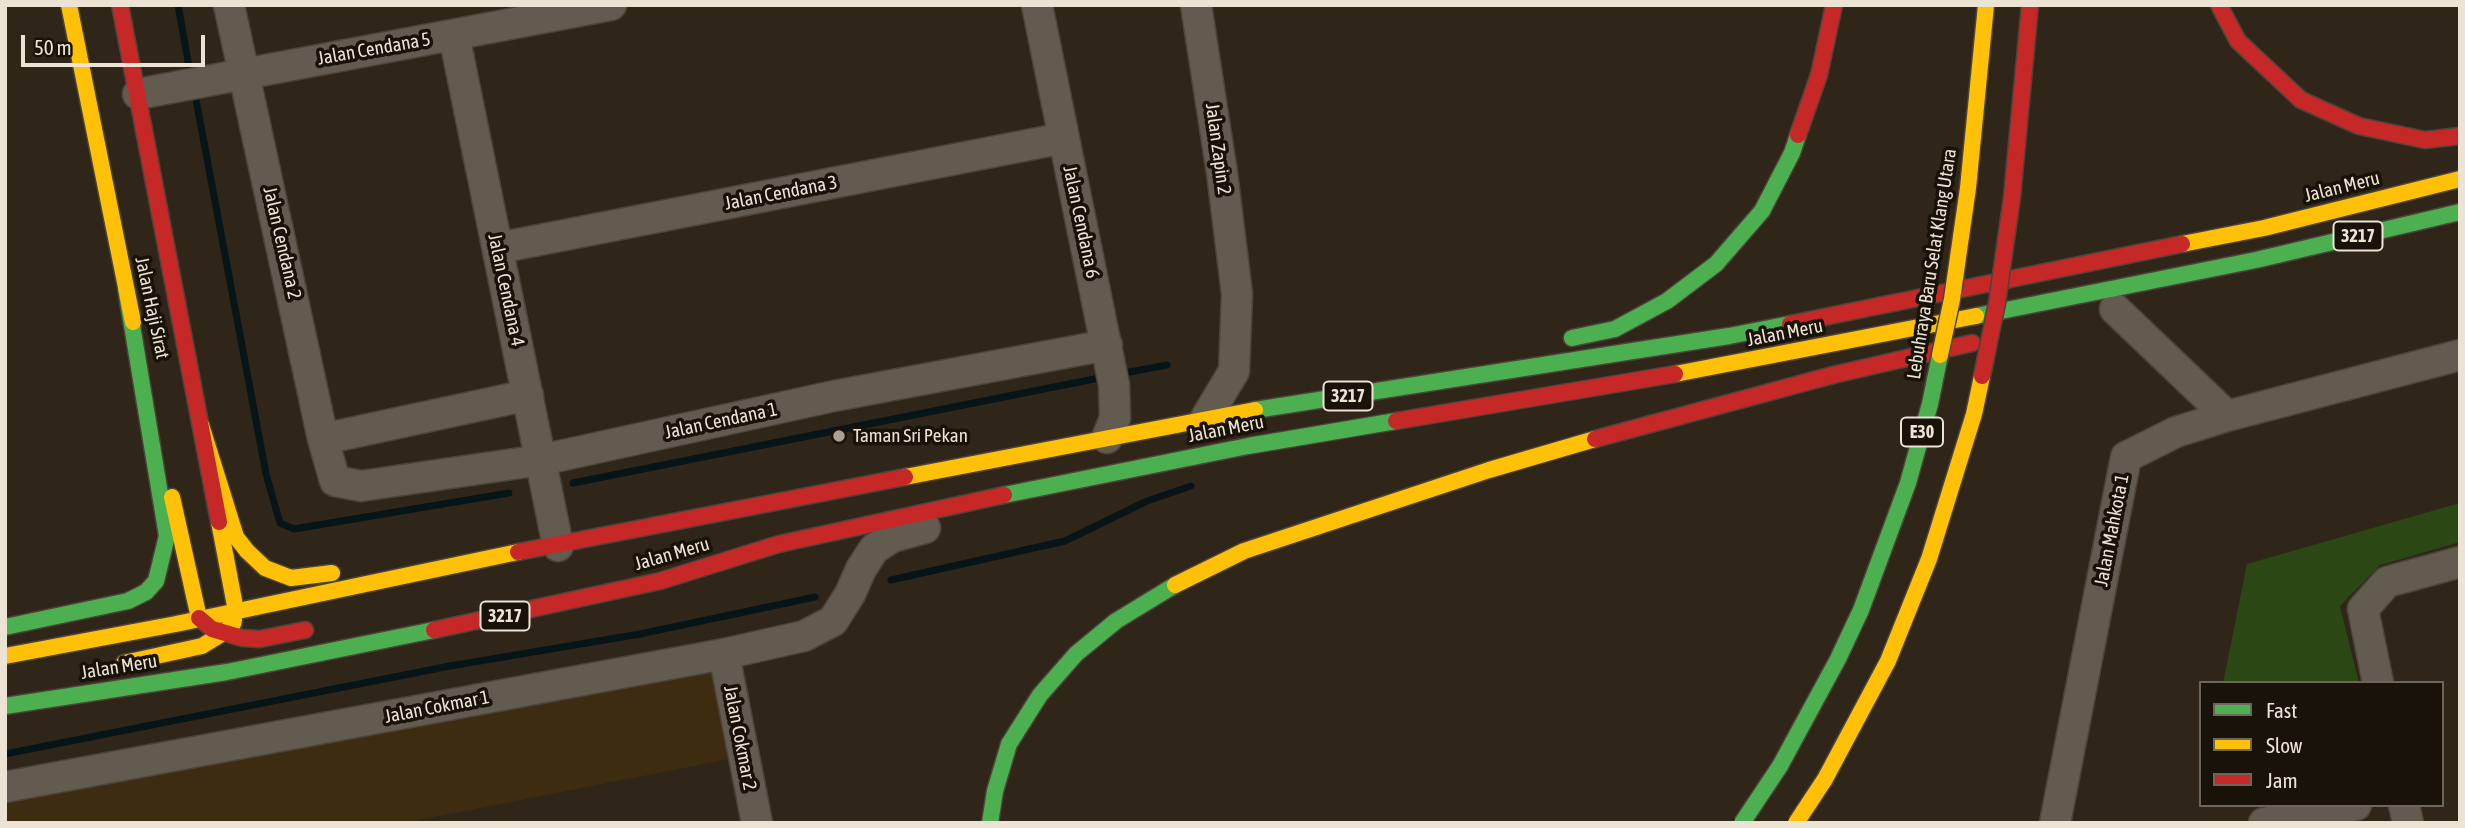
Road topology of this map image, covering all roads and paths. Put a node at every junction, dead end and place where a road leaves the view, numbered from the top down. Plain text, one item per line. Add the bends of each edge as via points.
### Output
1 (69, 5) edge
2 (120, 5) edge
3 (229, 5) edge
4 (611, 5) edge
5 (1037, 5) edge
6 (1196, 5) edge
7 (1835, 5) edge
8 (1986, 5) edge
9 (2030, 5) edge
10 (2218, 5) edge
11 (454, 35) junction
12 (231, 76) junction
13 (138, 94) junction
14 (2460, 136) edge
15 (1063, 138) junction
16 (2460, 179) edge
17 (2460, 212) edge
18 (498, 248) junction
19 (2256, 260) junction
20 (126, 289) junction
21 (2121, 307) joint
22 (2008, 334) dead end
23 (1551, 343) dead end
24 (2460, 355) edge
25 (1475, 359) dead end
26 (1110, 363) junction
27 (528, 395) junction
28 (1343, 397) junction
29 (2227, 416) junction
30 (1206, 418) junction
31 (201, 425) junction
32 (1107, 438) junction
33 (323, 439) junction
34 (541, 460) junction
35 (1113, 472) junction
36 (335, 481) joint
37 (819, 535) junction
38 (779, 544) junction
39 (558, 546) junction
40 (525, 551) junction
41 (685, 556) dead end
42 (403, 560) dead end
43 (2460, 562) edge
44 (352, 570) dead end
45 (850, 594) junction
46 (236, 611) junction
47 (199, 618) junction
48 (327, 626) dead end
49 (5, 627) edge
50 (223, 632) junction
51 (724, 654) junction
52 (5, 656) edge
53 (105, 666) dead end
54 (2378, 681) edge
55 (5, 706) edge
56 (5, 787) edge
57 (2346, 807) edge
58 (757, 823) edge
59 (990, 823) edge
60 (1742, 823) edge
61 (1796, 823) edge
62 (2055, 823) edge
63 (2264, 823) edge

1 - 20 main road, Jalan Haji Sirat
2 - 13 main road, Jalan Haji Sirat
3 - 12 street, Jalan Cendana 2
4 - 11 street, Jalan Cendana 5
5 - 15 street, Jalan Cendana 6
6 - 30 street, Jalan Zapin 2 via 1237,294 1234,371
7 - 23 main road via 1819,75 1792,153 1762,211 1716,264 1667,300 1615,329
8 - 60 main road, Lebuhraya Baru Selat Klang Utara / E30, bridge via 1952,299 1908,483 1838,659 1780,766
9 - 61 main road, E30, bridge via 1999,290 1971,426 1929,559 1888,661
10 - 14 main road via 2238,41 2301,100 2358,126 2425,140
11 - 12 street, Jalan Cendana 5
11 - 18 street, Jalan Cendana 4
12 - 13 street, Jalan Cendana 5
12 - 33 street, Jalan Cendana 2
13 - 31 main road, Jalan Haji Sirat
15 - 18 street, Jalan Cendana 3
15 - 26 street, Jalan Cendana 6
16 - 28 main road, Jalan Meru / 3217 via 2264,228 1729,336
17 - 19 main road, Jalan Meru / 3217
18 - 27 street, Jalan Cendana 4
19 - 21 main road
19 - 35 main road, Jalan Meru / 3217 via 1737,364
20 - 47 main road, Jalan Haji Sirat
20 - 49 main road via 167,536 156,581 128,601
21 - 29 street
22 - 59 main road via 1651,422 1476,474 1244,551 1201,570 1116,621 1076,654 1040,695 1009,744
24 - 29 street, Jalan Mahkota 1
25 - 28 main road
26 - 32 street, Jalan Cendana 6 via 1115,418
26 - 34 street, Jalan Cendana 1 via 834,396
27 - 33 street
27 - 34 street, Jalan Cendana 4
28 - 30 main road, Jalan Meru / 3217
29 - 62 street, Jalan Mahkota 1 via 2176,432 2126,457
30 - 32 main road, Jalan Meru / 3217
31 - 44 main road via 236,537 247,551 265,568 291,578
31 - 46 main road, Jalan Haji Sirat
32 - 39 main road, Jalan Meru / 3217
33 - 36 street, Jalan Cendana 2
34 - 36 street, Jalan Cendana 1 via 361,486
34 - 39 street, Jalan Cendana 4
35 - 37 main road, Jalan Meru / 3217
35 - 45 street, Jalan Cokmar 1 via 892,537 874,550
37 - 38 main road, Jalan Meru / 3217
37 - 45 street via 846,554
38 - 41 main road
38 - 55 main road, Jalan Meru / 3217 via 660,581 539,609 228,672
39 - 40 main road, Jalan Meru / 3217
40 - 42 main road
40 - 46 main road, Jalan Meru / 3217
43 - 54 street via 2387,582 2362,609
45 - 51 street, Jalan Cokmar 1 via 833,621 804,636
46 - 47 main road, Jalan Meru / 3217
46 - 50 main road via 233,624
47 - 50 main road
47 - 52 main road, Jalan Meru / 3217
48 - 50 main road via 260,639
50 - 53 main road via 202,646
51 - 56 street, Jalan Cokmar 1
51 - 58 street, Jalan Cokmar 2
57 - 63 street

